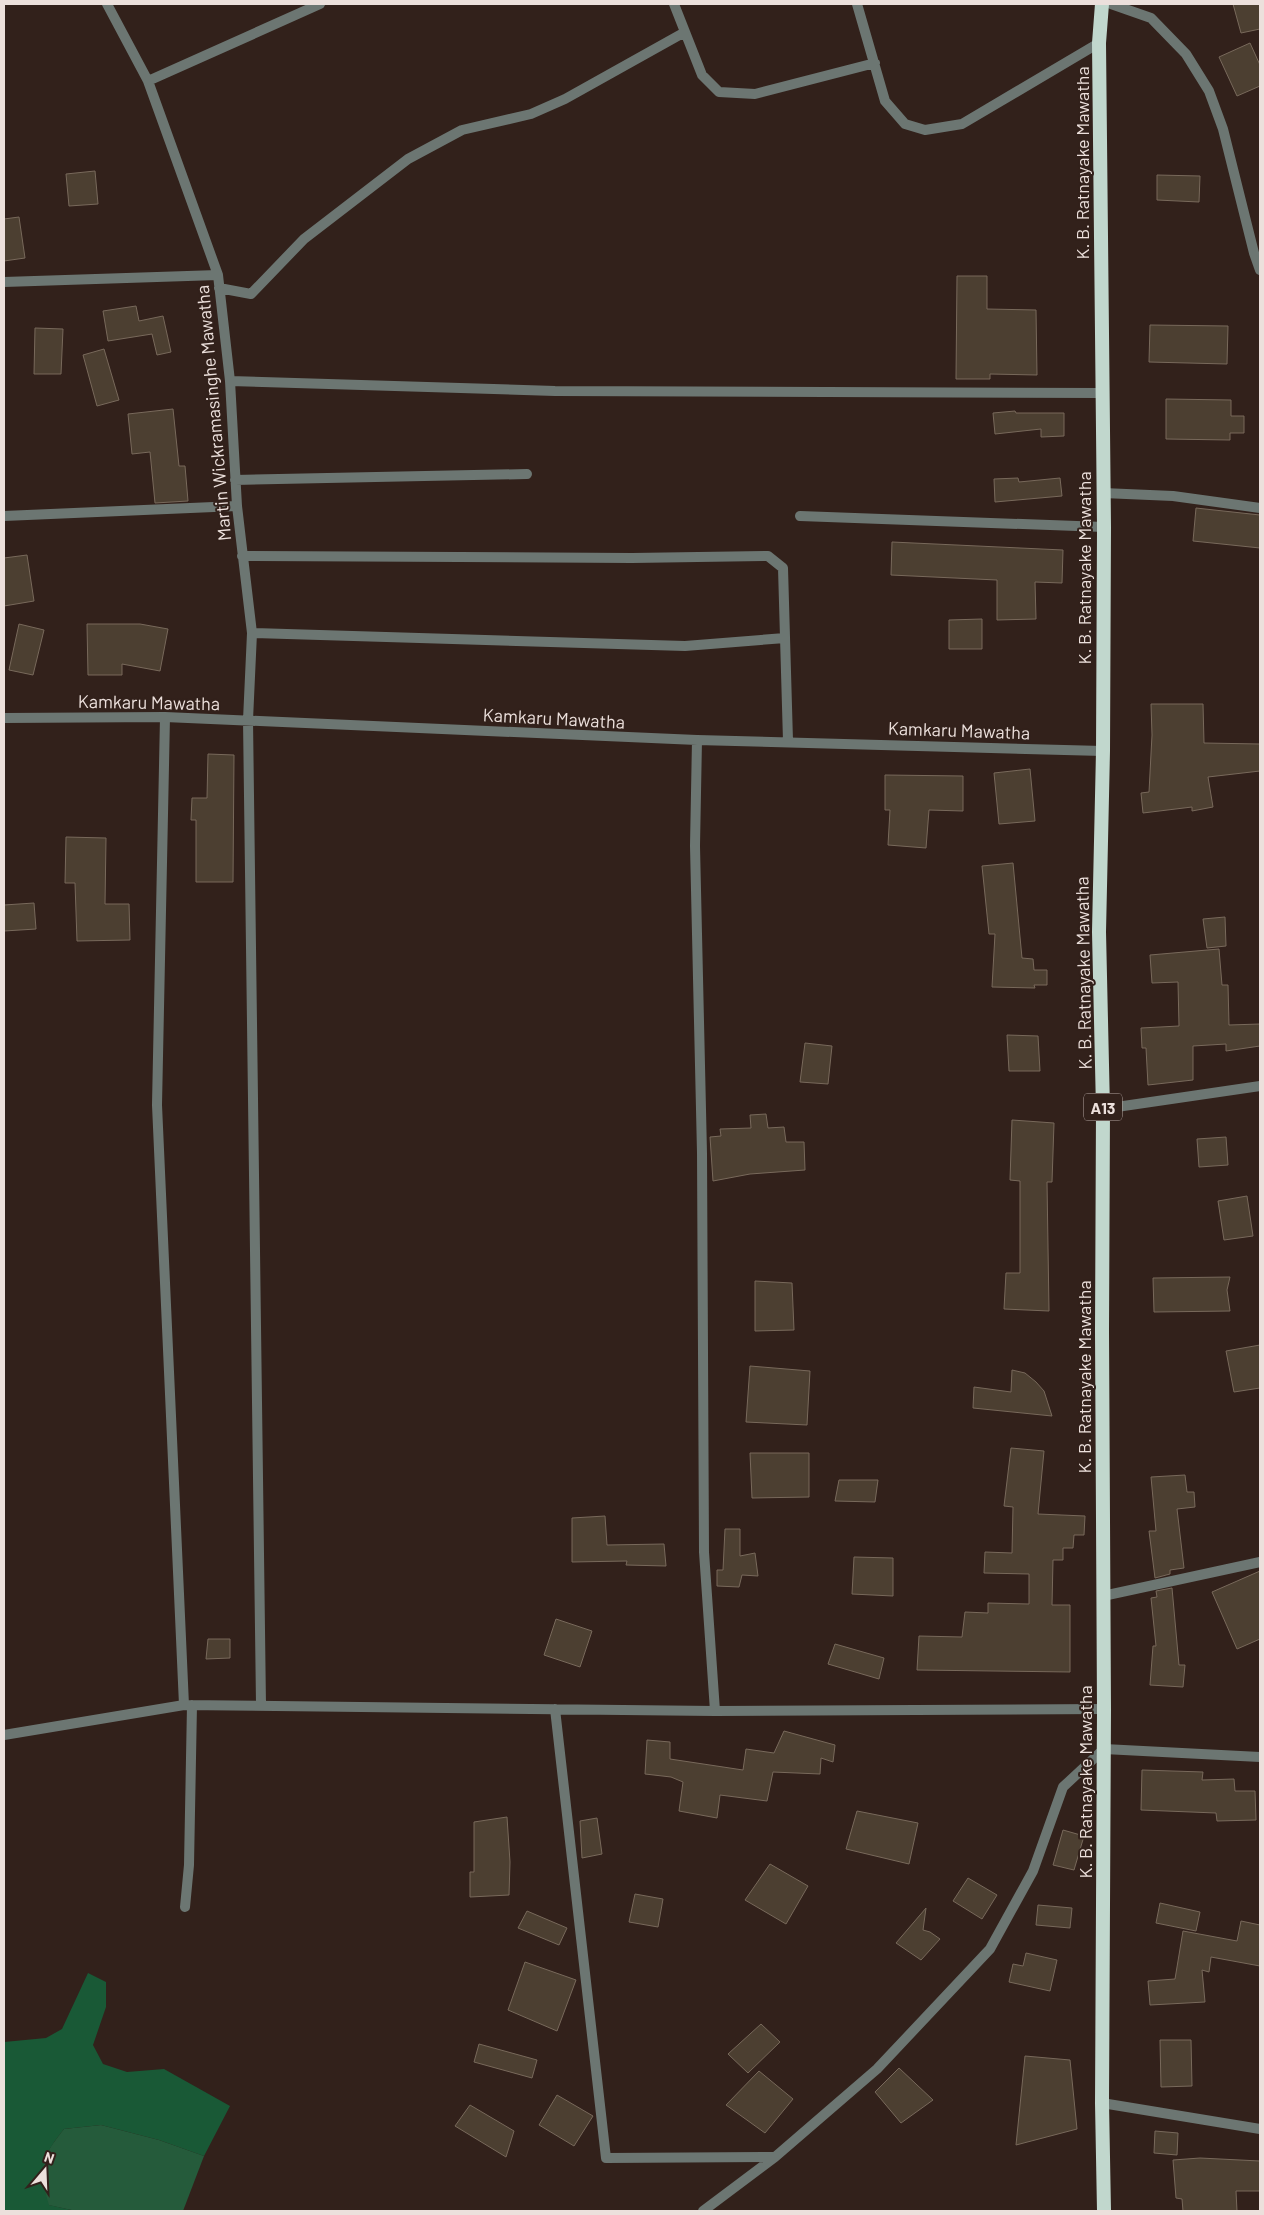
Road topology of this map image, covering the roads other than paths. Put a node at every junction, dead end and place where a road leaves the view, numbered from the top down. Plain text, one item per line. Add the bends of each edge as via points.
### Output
1 (107, 4) edge
2 (320, 4) edge
3 (674, 4) edge
4 (858, 4) edge
5 (1102, 4) edge
6 (1110, 4) edge
7 (686, 32) junction
8 (1099, 43) junction
9 (874, 63) junction
10 (148, 81) junction
11 (1260, 270) edge
12 (218, 274) junction
13 (4, 282) edge
14 (219, 288) junction
15 (230, 381) junction
16 (1102, 393) junction
17 (527, 474) dead end
18 (235, 480) junction
19 (1103, 493) junction
20 (236, 506) junction
21 (1260, 508) edge
22 (4, 516) edge
23 (800, 516) dead end
24 (1104, 526) junction
25 (242, 556) junction
26 (252, 633) junction
27 (785, 638) junction
28 (164, 717) junction
29 (4, 718) edge
30 (248, 720) junction
31 (697, 740) junction
32 (788, 741) junction
33 (1103, 751) junction
34 (1260, 1086) edge
35 (1103, 1109) junction
36 (1260, 1562) edge
37 (1104, 1596) junction
38 (188, 1705) junction
39 (262, 1705) junction
40 (555, 1709) junction
41 (1104, 1709) junction
42 (715, 1710) junction
43 (4, 1735) edge
44 (1104, 1750) junction
45 (1260, 1757) edge
46 (185, 1907) dead end
47 (1102, 2103) junction
48 (1260, 2129) edge
49 (775, 2156) junction
50 (703, 2211) edge
51 (1104, 2211) edge

1 - 10 street, Martin Wickramasinghe Mawatha
2 - 10 street
3 - 7 street
4 - 9 street
5 - 8 highway, K. B. Ratnayake Mawatha / A13
6 - 11 street via 1150,18 1186,54 1209,91 1223,129
7 - 9 street via 702,74 719,92 755,94
7 - 14 street via 565,99 531,114 462,130 408,158 304,239 251,294
8 - 9 street via 962,124 925,130 905,124 885,101
8 - 16 highway, K. B. Ratnayake Mawatha / A13
10 - 12 street, Martin Wickramasinghe Mawatha
12 - 13 street
12 - 14 street, Martin Wickramasinghe Mawatha
14 - 15 street, Martin Wickramasinghe Mawatha
15 - 16 street via 555,391
15 - 18 street, Martin Wickramasinghe Mawatha
16 - 19 highway, K. B. Ratnayake Mawatha / A13
17 - 18 street
18 - 20 street, Martin Wickramasinghe Mawatha
19 - 21 street via 1173,496
19 - 24 highway, K. B. Ratnayake Mawatha / A13
20 - 22 street
20 - 25 street, Martin Wickramasinghe Mawatha
23 - 24 street
24 - 33 highway, K. B. Ratnayake Mawatha / A13
25 - 26 street, Martin Wickramasinghe Mawatha
25 - 27 street via 768,556 783,568
26 - 27 street via 685,646
26 - 30 street, Martin Wickramasinghe Mawatha
27 - 32 street
28 - 29 street, Kamkaru Mawatha
28 - 30 street, Kamkaru Mawatha
28 - 38 street via 157,1105
30 - 31 street, Kamkaru Mawatha
30 - 39 street, Martin Wickramasinghe Mawatha
31 - 32 street, Kamkaru Mawatha
31 - 42 street via 694,846 701,1143 704,1552
32 - 33 street, Kamkaru Mawatha
33 - 35 highway, K. B. Ratnayake Mawatha / A13 via 1099,932
34 - 35 street
35 - 37 highway, K. B. Ratnayake Mawatha / A13
36 - 37 street
37 - 41 highway, K. B. Ratnayake Mawatha / A13
38 - 39 street
38 - 43 street
38 - 46 street via 189,1865
39 - 40 street
40 - 42 street
40 - 49 street via 606,2158
41 - 42 street
41 - 44 highway, K. B. Ratnayake Mawatha / A13
44 - 45 street
44 - 47 highway, K. B. Ratnayake Mawatha / A13
44 - 49 street via 1063,1786 1033,1871 990,1949 877,2070
47 - 48 street
47 - 51 highway, K. B. Ratnayake Mawatha / A13
49 - 50 street

